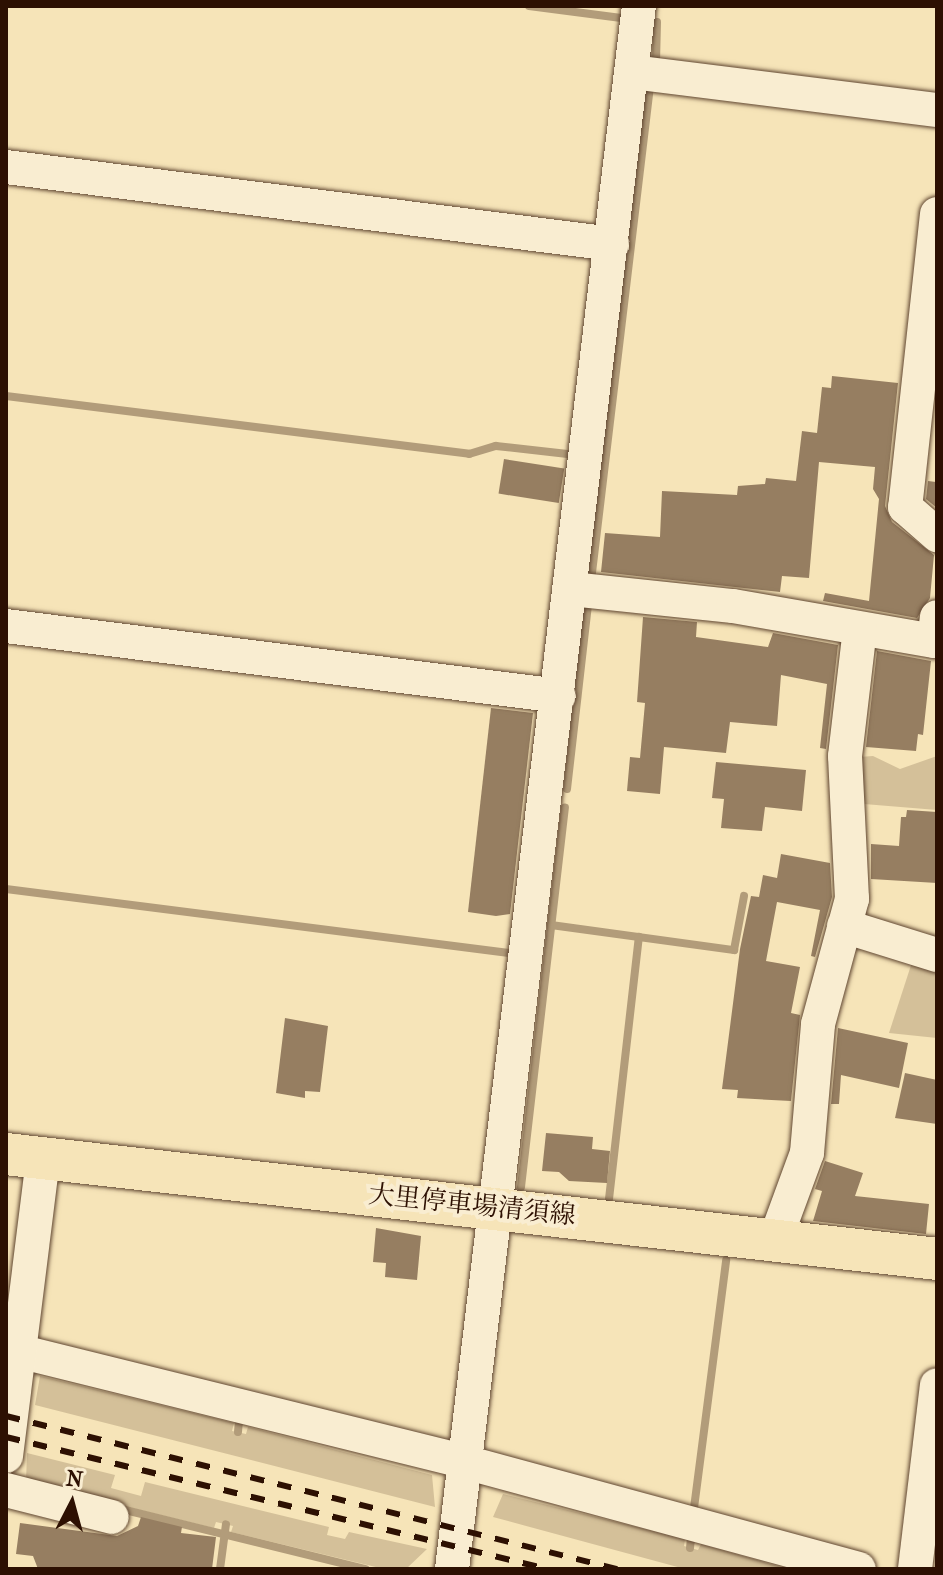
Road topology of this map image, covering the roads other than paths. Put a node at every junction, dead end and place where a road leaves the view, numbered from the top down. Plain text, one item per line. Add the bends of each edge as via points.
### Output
1 (639, 6) edge
2 (632, 72) junction
3 (937, 110) edge
4 (6, 167) edge
5 (937, 214) edge
6 (612, 244) junction
7 (927, 406) edge
8 (937, 535) edge
9 (571, 589) junction
10 (6, 626) edge
11 (860, 629) junction
12 (936, 634) edge
13 (559, 696) junction
14 (844, 926) junction
15 (937, 955) edge
16 (24, 1156) edge
17 (499, 1207) junction
18 (775, 1240) junction
19 (937, 1259) edge
20 (12, 1350) edge
21 (937, 1385) edge
22 (6, 1456) edge
23 (465, 1462) junction
24 (6, 1490) edge
25 (112, 1517) dead end
26 (452, 1569) edge
27 (859, 1569) edge
28 (915, 1569) edge

1 - 2 street
2 - 3 street
2 - 6 street
4 - 6 street
5 - 7 street
6 - 9 street
7 - 8 street via 905,507
9 - 11 street via 733,606
9 - 13 street
10 - 13 street
11 - 12 street
11 - 14 street via 845,756 854,865
13 - 17 street
14 - 15 street
14 - 18 street via 818,1024 807,1153
16 - 17 main road, 大里停車場清須線
16 - 20 street
17 - 18 main road, 大里停車場清須線
17 - 23 street
18 - 19 main road, 大里停車場清須線
20 - 22 street
20 - 23 street
21 - 28 street
23 - 26 street
23 - 27 street
24 - 25 street

